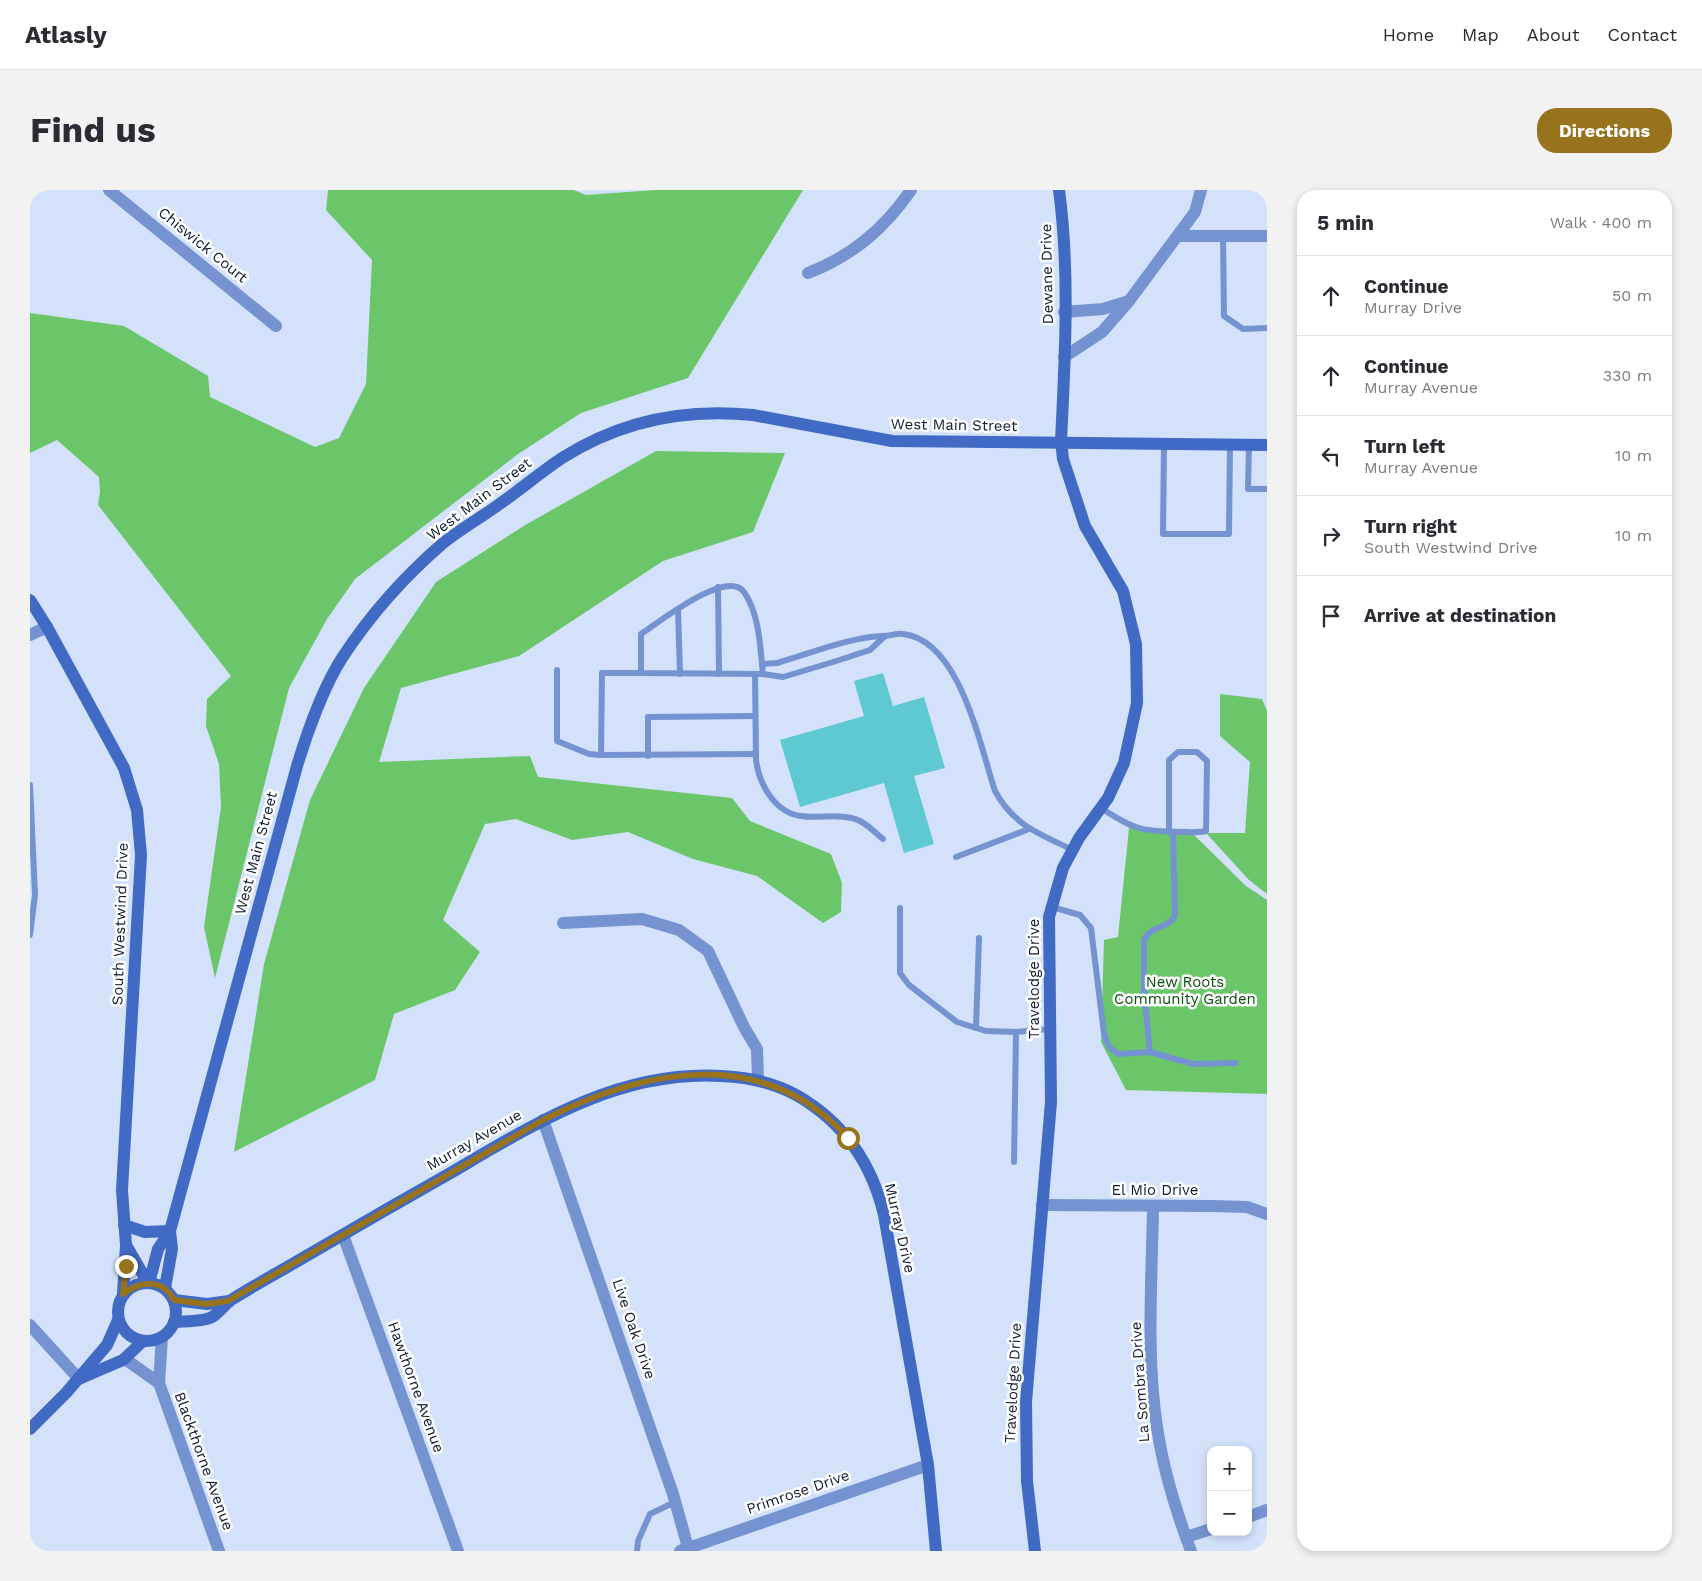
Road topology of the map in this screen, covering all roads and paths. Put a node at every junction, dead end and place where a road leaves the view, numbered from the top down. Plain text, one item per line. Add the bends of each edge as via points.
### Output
1 (110, 190) edge
2 (911, 190) edge
3 (1059, 190) edge
4 (1201, 190) edge
5 (1178, 236) junction
6 (1223, 236) junction
7 (1267, 236) edge
8 (808, 273) dead end
9 (1129, 301) junction
10 (1064, 312) junction
11 (276, 326) dead end
12 (1267, 328) edge
13 (1064, 357) junction
14 (1061, 442) junction
15 (1164, 444) junction
16 (1230, 444) junction
17 (1249, 444) junction
18 (1267, 444) edge
19 (1267, 489) edge
20 (718, 587) junction
21 (30, 600) edge
22 (678, 610) junction
23 (47, 627) junction
24 (30, 635) edge
25 (885, 636) junction
26 (762, 664) junction
27 (557, 670) dead end
28 (641, 673) junction
29 (680, 674) junction
30 (719, 674) junction
31 (755, 674) junction
32 (763, 674) junction
33 (755, 716) junction
34 (756, 754) junction
35 (601, 755) junction
36 (648, 756) junction
37 (30, 785) edge
38 (1101, 808) junction
39 (1030, 830) junction
40 (1171, 832) junction
41 (882, 839) dead end
42 (1073, 850) junction
43 (956, 856) dead end
44 (1052, 907) junction
45 (900, 908) dead end
46 (563, 923) dead end
47 (30, 935) edge
48 (979, 938) dead end
49 (976, 1028) junction
50 (1050, 1029) junction
51 (1016, 1032) junction
52 (1150, 1052) junction
53 (1236, 1063) dead end
54 (758, 1080) junction
55 (543, 1120) junction
56 (1014, 1162) dead end
57 (1042, 1204) junction
58 (1153, 1206) junction
59 (1267, 1214) edge
60 (124, 1225) junction
61 (170, 1231) junction
62 (343, 1235) junction
63 (126, 1246) junction
64 (148, 1283) junction
65 (164, 1288) junction
66 (123, 1294) junction
67 (174, 1300) junction
68 (228, 1301) junction
69 (118, 1320) junction
70 (174, 1322) junction
71 (30, 1326) edge
72 (162, 1337) junction
73 (143, 1341) junction
74 (125, 1359) junction
75 (79, 1379) junction
76 (159, 1382) junction
77 (30, 1429) edge
78 (928, 1465) junction
79 (676, 1502) junction
80 (1267, 1510) edge
81 (1252, 1515) edge
82 (1207, 1530) edge
83 (1186, 1537) junction
84 (686, 1550) edge
85 (219, 1551) edge
86 (458, 1551) edge
87 (638, 1551) edge
88 (936, 1551) edge
89 (1035, 1551) edge
90 (1191, 1551) edge

1 - 11 street, Chiswick Court
2 - 8 street via 901,205 860,246 836,262
3 - 10 street, Dewane Drive via 1063,220
4 - 5 street via 1194,212
5 - 6 street
5 - 9 street
6 - 7 street
6 - 12 lane via 1224,316 1243,328
9 - 10 street via 1102,309
9 - 13 street via 1102,332
10 - 13 street, Dewane Drive
13 - 14 street, Dewane Drive
14 - 15 street, West Main Street
14 - 38 street, Travelodge Drive via 1085,526 1123,591 1136,644 1135,712 1124,763
14 - 61 street, West Main Street via 892,442 753,415 708,412 664,417 620,428 579,447 444,543 405,579 347,652 308,731
15 - 16 street, West Main Street
15 - 16 lane via 1163,534 1230,534
16 - 17 street, West Main Street
17 - 18 street, West Main Street
17 - 19 lane via 1248,489
20 - 22 lane
20 - 26 lane via 740,588 744,592 758,624
20 - 30 lane
21 - 23 street, South Westwind Drive
22 - 28 lane via 640,634
22 - 29 lane
23 - 24 street
23 - 60 street, South Westwind Drive via 124,768 139,826 141,854 122,1190
25 - 26 lane via 872,636 777,663
25 - 32 lane via 870,650 833,662 783,677
25 - 39 lane via 902,634 922,640 942,657 959,680 995,791
26 - 32 lane
27 - 35 lane via 557,741 589,754
28 - 29 lane
28 - 35 lane via 602,673
29 - 30 lane
30 - 31 lane
31 - 32 lane
31 - 33 lane
33 - 34 lane
33 - 36 lane via 648,717
34 - 36 lane
34 - 41 lane via 763,786 779,805 801,816 826,814 856,819
35 - 36 lane
37 - 47 lane via 35,896
38 - 40 lane via 1130,826
38 - 42 street, Travelodge Drive
39 - 42 lane
39 - 43 lane
40 - 40 lane via 1169,760 1178,752 1197,752 1207,761 1207,829 1204,832
40 - 52 lane via 1175,915 1171,921 1149,932 1144,940 1144,992
42 - 44 street, Travelodge Drive
44 - 50 street, Travelodge Drive via 1049,917
44 - 52 lane via 1080,915 1091,928 1104,1034 1109,1047 1118,1054
45 - 49 lane via 900,973 909,985 957,1022
46 - 54 street via 642,919 679,930 707,950 757,1049
48 - 49 lane
49 - 51 lane
50 - 51 lane
50 - 57 street, Travelodge Drive via 1051,1102
51 - 56 lane
52 - 53 lane via 1193,1064
54 - 55 street, Murray Avenue via 710,1075 661,1078 605,1092
54 - 78 street, Murray Drive via 792,1093 822,1113 858,1152 874,1182 884,1216
55 - 62 street, Murray Avenue
55 - 79 street, Live Oak Drive
57 - 58 street, El Mio Drive
57 - 89 street, Travelodge Drive via 1026,1402 1027,1481
58 - 59 street, El Mio Drive via 1247,1208
58 - 83 street, La Sombra Drive via 1152,1319 1157,1427 1169,1487
60 - 61 street via 145,1232
60 - 63 street, South Westwind Drive
61 - 64 street, West Main Street via 158,1249
61 - 65 street, West Main Street via 172,1249
62 - 68 street, Murray Avenue
62 - 86 street, Hawthorne Avenue
63 - 64 street, South Westwind Drive
63 - 66 street, South Westwind Drive
64 - 65 street
64 - 66 street via 134,1285
65 - 67 street
66 - 69 street via 118,1306
67 - 68 street, Murray Avenue via 207,1304
67 - 70 street
68 - 70 street, Murray Avenue via 211,1318
69 - 73 street via 132,1338
69 - 75 street via 108,1345
70 - 72 street
71 - 75 street
72 - 73 street
72 - 76 street, Blackthorne Avenue
73 - 74 street
74 - 75 street
74 - 76 street, Blackthorne Avenue
75 - 77 street
76 - 85 street, Blackthorne Avenue
78 - 84 street, Primrose Drive
78 - 88 street, Murray Drive
79 - 84 street, Live Oak Drive
79 - 87 lane via 650,1514 638,1541
80 - 81 street
82 - 83 street
83 - 90 street, La Sombra Drive

